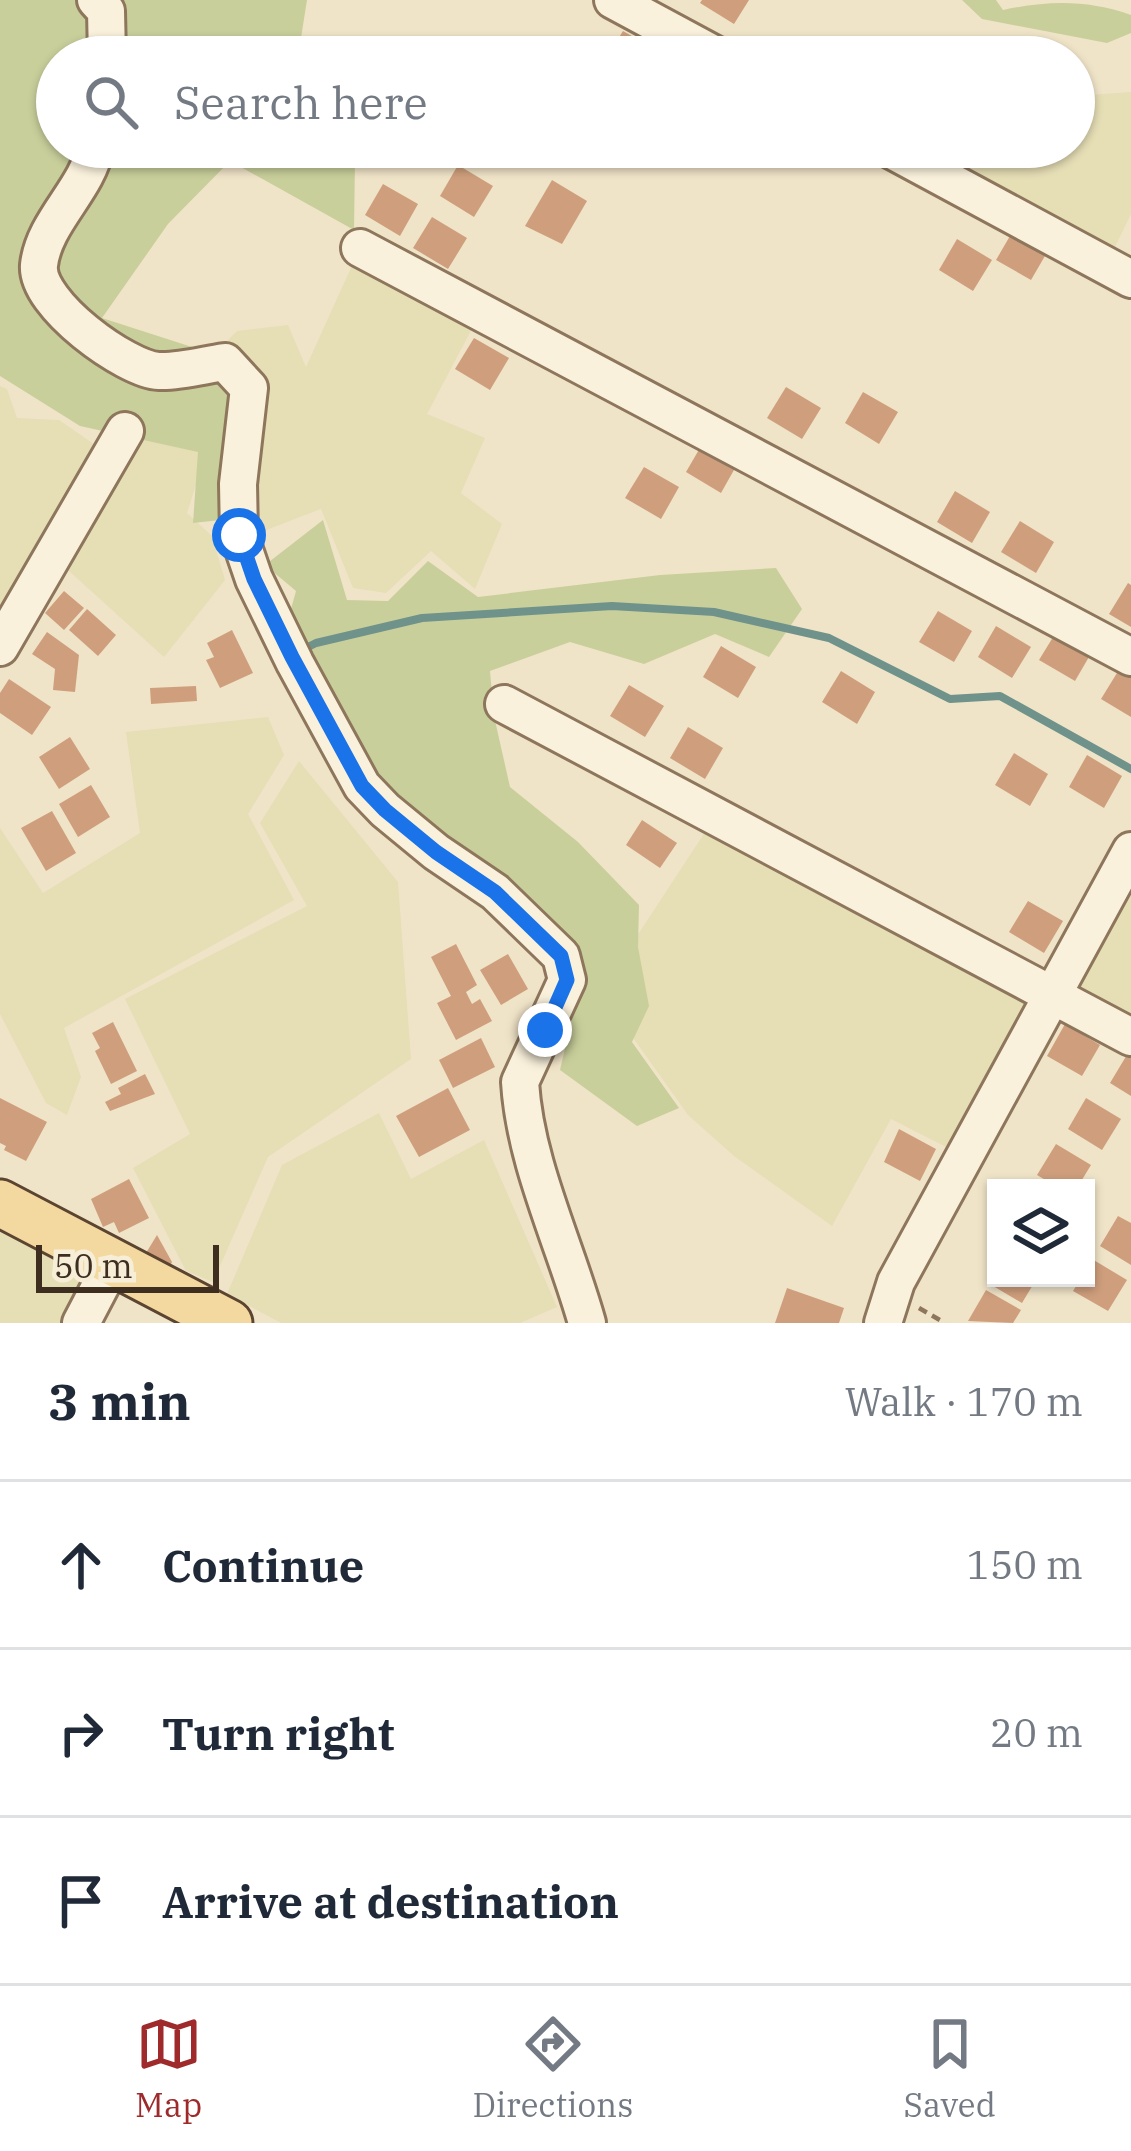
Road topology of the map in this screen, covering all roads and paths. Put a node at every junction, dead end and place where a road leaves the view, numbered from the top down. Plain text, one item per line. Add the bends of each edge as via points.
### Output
1 (97, 0) edge
2 (613, 0) edge
3 (106, 36) edge
4 (680, 36) edge
5 (87, 168) edge
6 (925, 168) edge
7 (360, 248) dead end
8 (1131, 279) edge
9 (125, 431) dead end
10 (0, 646) edge
11 (1131, 657) edge
12 (504, 704) dead end
13 (1131, 851) edge
14 (1053, 995) junction
15 (1131, 1036) edge
16 (0, 1202) edge
17 (113, 1262) junction
18 (81, 1323) edge
19 (229, 1323) edge
20 (587, 1323) edge
21 (883, 1323) edge

1 - 3 street via 106,11
2 - 4 street
5 - 20 street via 38,268 47,296 80,330 155,372 225,362 249,388 239,535 291,655 362,786 561,956 567,980 520,1082 521,1099
6 - 8 street
7 - 11 street
9 - 10 street
12 - 14 street
13 - 14 street
14 - 15 street
14 - 21 street via 896,1282
16 - 17 main road
17 - 18 street
17 - 19 main road

